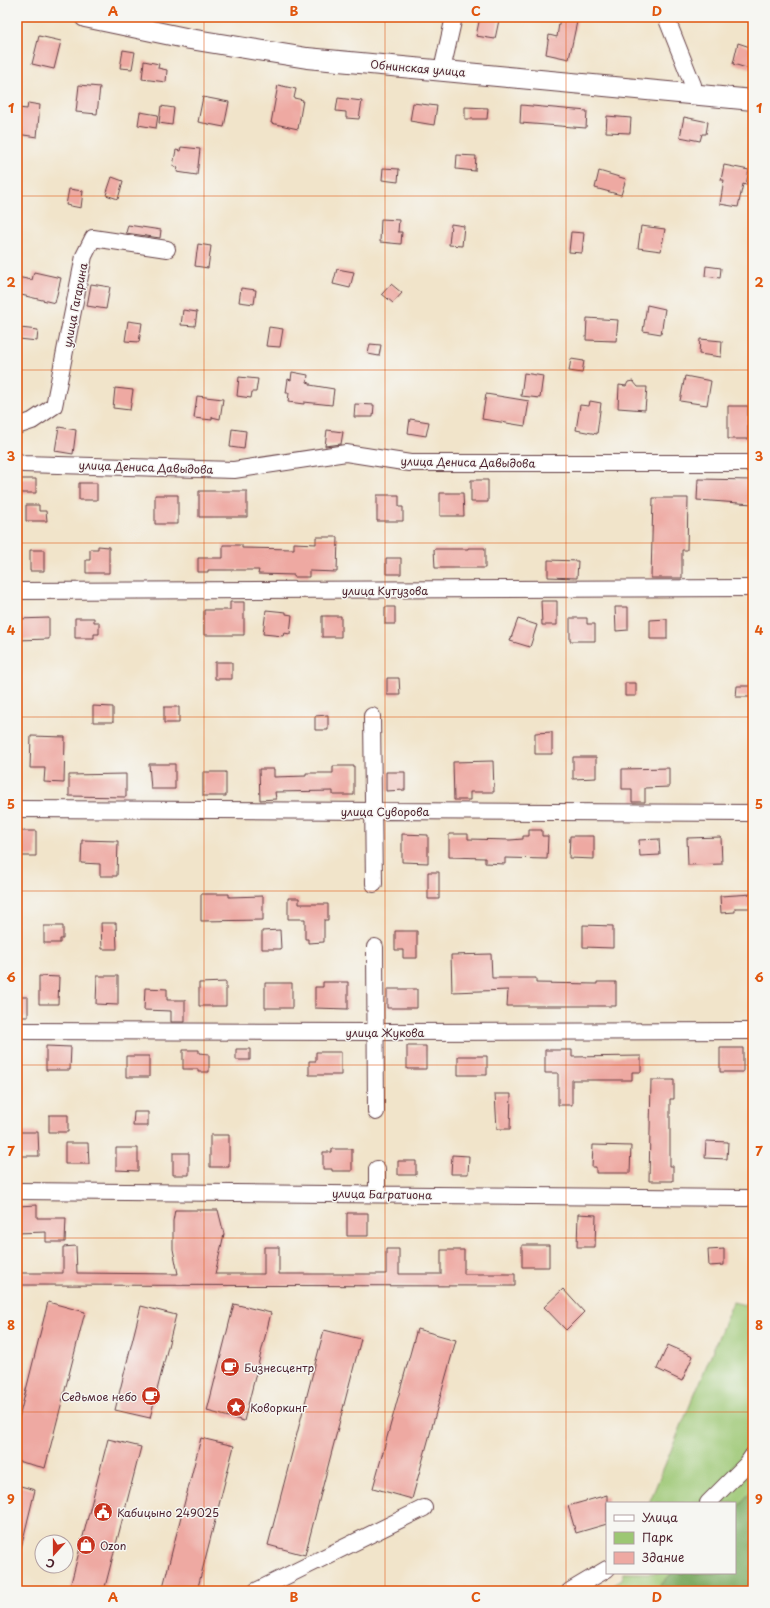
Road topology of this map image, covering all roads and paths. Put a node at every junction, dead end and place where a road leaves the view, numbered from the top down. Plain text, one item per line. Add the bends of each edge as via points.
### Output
1 (85, 17) edge
2 (454, 17) edge
3 (666, 17) edge
4 (444, 71) junction
5 (694, 94) junction
6 (753, 100) edge
7 (167, 249) dead end
8 (17, 426) edge
9 (17, 461) edge
10 (753, 463) edge
11 (753, 588) edge
12 (17, 591) edge
13 (372, 716) dead end
14 (17, 809) edge
15 (373, 810) junction
16 (753, 812) edge
17 (374, 884) dead end
18 (375, 946) dead end
19 (17, 1031) edge
20 (753, 1031) edge
21 (376, 1032) junction
22 (376, 1112) dead end
23 (376, 1169) dead end
24 (17, 1191) edge
25 (377, 1194) junction
26 (747, 1198) dead end
27 (753, 1455) edge
28 (709, 1502) edge
29 (424, 1508) dead end
30 (606, 1570) edge
31 (256, 1591) edge
32 (570, 1591) edge

1 - 4 street, Обнинская улица via 190,39 307,58
2 - 4 street
3 - 5 street via 693,85
4 - 5 street, Обнинская улица
5 - 6 street, Обнинская улица
7 - 8 street, улица Гагарина via 93,238 84,256 54,406 32,421
9 - 10 street, улица Дениса Давыдова via 23,464 234,470 346,454 410,463
11 - 12 street, улица Кутузова
13 - 15 street
14 - 15 street, улица Суворова
15 - 16 street, улица Суворова
15 - 17 street
18 - 21 street
19 - 21 street, улица Жукова
20 - 21 street, улица Жукова
21 - 22 street
23 - 25 street
24 - 25 street, улица Багратиона
25 - 26 street, улица Багратиона
27 - 28 street
29 - 31 street
30 - 32 street

